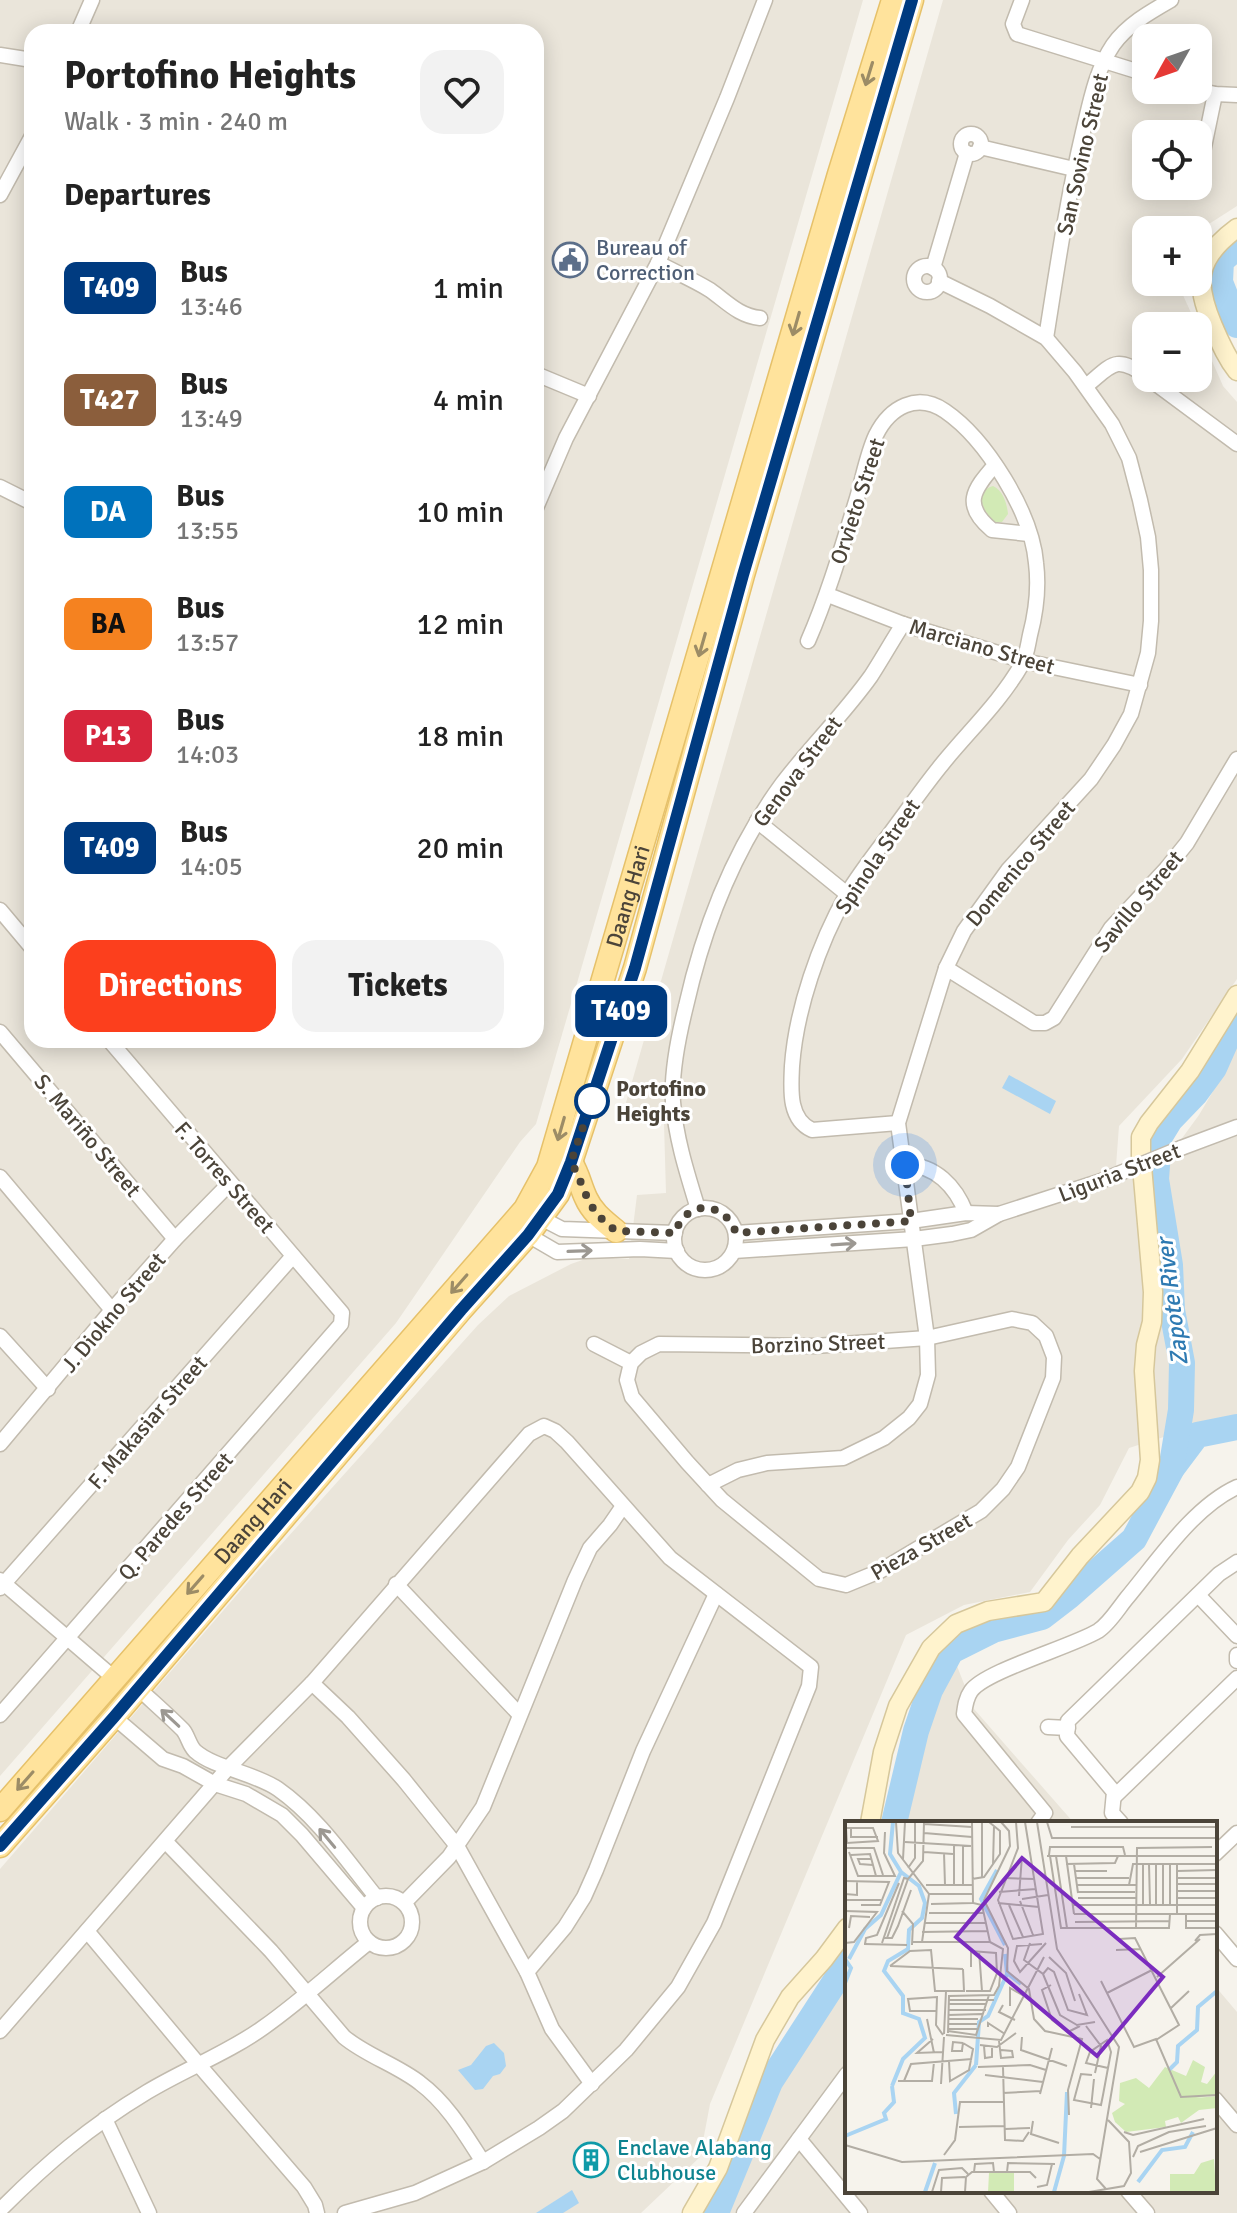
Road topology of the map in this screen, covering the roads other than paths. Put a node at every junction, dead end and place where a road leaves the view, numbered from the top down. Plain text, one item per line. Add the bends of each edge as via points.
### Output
1 (92, 0) edge
2 (765, 0) edge
3 (893, 0) edge
4 (912, 0) edge
5 (1022, 0) edge
6 (1171, 0) edge
7 (82, 24) edge
8 (0, 55) edge
9 (24, 59) edge
10 (1104, 61) junction
11 (1132, 70) edge
12 (1212, 93) edge
13 (1215, 94) junction
14 (1237, 95) edge
15 (1210, 120) edge
16 (24, 161) edge
17 (1074, 169) junction
18 (0, 195) edge
19 (1237, 228) edge
20 (658, 263) junction
21 (760, 318) dead end
22 (1046, 338) junction
23 (1132, 367) edge
24 (1237, 371) edge
25 (544, 377) edge
26 (1086, 386) junction
27 (1167, 392) edge
28 (589, 396) junction
29 (1237, 444) edge
30 (995, 465) junction
31 (0, 487) edge
32 (544, 489) edge
33 (24, 499) edge
34 (1029, 534) junction
35 (734, 573) junction
36 (828, 595) junction
37 (903, 624) junction
38 (808, 641) dead end
39 (1024, 661) junction
40 (1140, 685) junction
41 (1237, 759) edge
42 (757, 821) junction
43 (847, 894) junction
44 (0, 910) edge
45 (24, 938) edge
46 (946, 968) junction
47 (1237, 995) edge
48 (0, 1032) edge
49 (116, 1048) edge
50 (898, 1123) junction
51 (1237, 1127) edge
52 (571, 1162) junction
53 (905, 1165) junction
54 (0, 1177) edge
55 (230, 1183) junction
56 (698, 1209) junction
57 (966, 1213) junction
58 (999, 1214) junction
59 (911, 1221) junction
60 (526, 1222) junction
61 (616, 1231) junction
62 (675, 1233) junction
63 (736, 1233) junction
64 (175, 1239) junction
65 (914, 1239) junction
66 (677, 1251) junction
67 (734, 1251) junction
68 (293, 1256) junction
69 (112, 1310) junction
70 (342, 1313) joint
71 (0, 1336) edge
72 (1046, 1336) joint
73 (927, 1338) junction
74 (594, 1344) dead end
75 (631, 1363) junction
76 (48, 1389) junction
77 (0, 1444) edge
78 (708, 1485) junction
79 (1237, 1487) edge
80 (623, 1506) junction
81 (1237, 1562) edge
82 (1, 1584) edge
83 (396, 1584) junction
84 (716, 1594) junction
85 (1198, 1595) junction
86 (1237, 1636) edge
87 (67, 1638) junction
88 (114, 1678) junction
89 (1237, 1678) edge
90 (312, 1683) junction
91 (138, 1688) junction
92 (519, 1714) junction
93 (0, 1715) edge
94 (114, 1717) junction
95 (1048, 1727) dead end
96 (1068, 1728) junction
97 (228, 1768) junction
98 (215, 1784) junction
99 (1114, 1797) junction
100 (0, 1810) edge
101 (870, 1821) edge
102 (1039, 1821) edge
103 (1119, 1821) edge
104 (1237, 1833) edge
105 (166, 1842) junction
106 (0, 1846) edge
107 (457, 1846) junction
108 (1217, 1852) edge
109 (377, 1898) junction
110 (404, 1903) junction
111 (364, 1908) junction
112 (87, 1931) junction
113 (845, 1931) edge
114 (1217, 1935) edge
115 (369, 1942) junction
116 (1237, 1959) edge
117 (527, 1972) junction
118 (308, 1992) junction
119 (0, 2031) edge
120 (199, 2065) junction
121 (845, 2077) edge
122 (592, 2084) junction
123 (1217, 2101) edge
124 (105, 2119) junction
125 (1237, 2125) edge
126 (799, 2139) junction
127 (483, 2162) junction
128 (993, 2193) edge
129 (1130, 2193) edge
130 (0, 2210) edge
131 (149, 2213) edge
132 (317, 2213) edge
133 (345, 2213) edge
134 (692, 2213) edge
135 (744, 2213) edge
136 (860, 2213) edge
137 (1009, 2213) edge
138 (1147, 2213) edge

1 - 7 street
2 - 20 street
3 -> 35 main road, Daang Hari via 848,145
4 - 35 main road, Daang Hari
5 - 10 street via 1013,24 1017,34
6 - 10 street, San Sovino Street via 1130,27
8 - 9 street
10 - 11 street
10 - 17 street, San Sovino Street
12 - 13 street
13 - 14 street
13 - 15 street
16 - 18 street
17 - 22 street, San Sovino Street
17 - 22 street, Domenico Street via 974,150 936,275
19 - 24 street via 1219,241 1202,271 1200,288
20 - 21 street via 738,311
20 - 28 street
22 - 26 street, Domenico Street
23 - 26 street via 1114,364
25 - 28 street
26 - 40 street, Domenico Street via 1129,458 1148,537 1151,621
27 - 29 street
28 - 32 street
30 - 34 street, Orvieto Street
30 - 34 street via 975,491 976,513 992,530
30 - 36 street, Orvieto Street via 944,410 912,401 895,412 876,435
31 - 33 street
34 - 39 street, Orvieto Street via 1037,585
35 - 52 main road, Daang Hari via 635,968
35 -> 60 main road, Daang Hari via 554,1151
36 - 37 street, Marciano Street
36 - 38 street, Orvieto Street
37 - 39 street, Marciano Street
37 - 42 street, Genova Street via 870,677
39 - 40 street, Marciano Street
39 - 43 street, Spinola Street
40 - 46 street, Domenico Street via 1131,714 1091,779 984,901
41 - 46 street, Savillo Street via 1187,843 1111,928 1054,1018 1034,1023
42 - 43 street
42 - 56 street, Genova Street via 709,922 678,1039 673,1100 679,1149
43 - 50 street, Spinola Street via 826,935 794,1041 792,1101 802,1125 812,1130
44 - 45 street
46 - 50 street, Domenico Street
47 - 101 street via 1141,1137 1153,1292 1144,1371 1147,1478 1044,1602 988,1611 956,1624 931,1648 898,1706
48 - 64 street, S. Mariño Street
49 - 55 street, F. Torres Street
50 - 53 street, Domenico Street
51 - 58 street, Liguria Street, bridge via 1101,1181
52 - 60 main road, Daang Hari via 558,1194
52 - 61 main road via 592,1208
53 - 57 street via 940,1175
53 - 59 street, Domenico Street
54 - 69 street
55 - 64 street, J. Diokno Street
55 - 68 street, F. Torres Street
56 - 62 street via 683,1217
56 - 63 street via 722,1212
57 - 58 street, Liguria Street
57 - 59 street, Liguria Street
58 - 65 street, Liguria Street via 971,1230
59 - 63 street, Liguria Street
59 - 65 street, Domenico Street
60 - 61 street
60 -> 66 street via 557,1252
60 -> 88 main road, Daang Hari
60 - 91 main road, Daang Hari via 461,1310
61 - 62 street
62 - 66 street
63 - 67 street
64 - 69 street, J. Diokno Street
67 -> 65 street, Liguria Street
65 - 73 street, Domenico Street
66 - 67 street via 701,1269 720,1266
68 - 70 street, F. Torres Street
68 - 82 street, F. Makasiar Street
69 - 76 street, J. Diokno Street
70 - 87 street, Q. Paredes Street via 333,1336
71 - 76 street
72 - 73 street, Borzino Street via 1032,1323 1012,1319
72 - 78 street, Pieza Street via 1054,1357 1053,1378 1018,1467 1003,1489 981,1511 859,1581 846,1585 819,1579
73 - 75 street, Borzino Street via 815,1346 659,1344
73 - 78 street, Domenico Street via 928,1375 920,1404 884,1438 843,1458 767,1463
74 - 75 street
75 - 78 street, Pieza Street via 627,1380 632,1397
76 - 77 street, J. Diokno Street
79 - 102 street via 1196,1516 1101,1630 972,1688 964,1714 1045,1813
80 - 83 street via 567,1442 544,1426 529,1434
80 - 84 street via 670,1558
80 - 92 street via 590,1548
81 - 85 street
82 - 87 street
83 - 90 street
83 - 92 street
84 - 117 street via 643,1751 584,1897
84 - 122 street via 811,1667 809,1686 698,1953 669,1998
85 - 86 street
85 - 96 street via 1068,1721
87 - 88 street
87 - 93 street, Q. Paredes Street
88 -> 100 main road, Daang Hari
89 - 99 street
90 - 97 street
90 - 107 street via 395,1769
91 - 94 main road, Daang Hari
97 -> 91 street via 196,1751 186,1733
92 - 107 street via 483,1807
94 - 98 street via 163,1759
94 - 106 main road, Daang Hari
95 - 96 street
96 - 99 street via 1067,1736
97 - 98 street
109 -> 97 street via 294,1802 258,1778
98 - 105 street
98 - 111 street via 282,1815
99 - 103 street via 1112,1813
104 - 108 street
105 - 112 street
105 - 118 street
107 - 110 street
107 - 117 street
109 - 110 street
109 - 111 street
110 - 115 street via 412,1923 403,1943 389,1948
111 - 115 street via 360,1922
112 - 119 street
112 - 120 street
113 - 134 street via 790,1997 765,2040 723,2157
114 - 116 street
115 - 118 street
117 - 122 street via 552,2029
118 - 120 street via 263,2028
118 - 127 street via 355,2046 420,2082 461,2127
120 - 124 street
120 - 132 street via 304,2187
121 - 126 street
122 - 127 street via 563,2111
123 - 125 street
124 - 130 street
124 - 131 street
126 - 135 street
126 - 136 street
127 - 133 street via 415,2193
128 - 137 street
129 - 138 street

